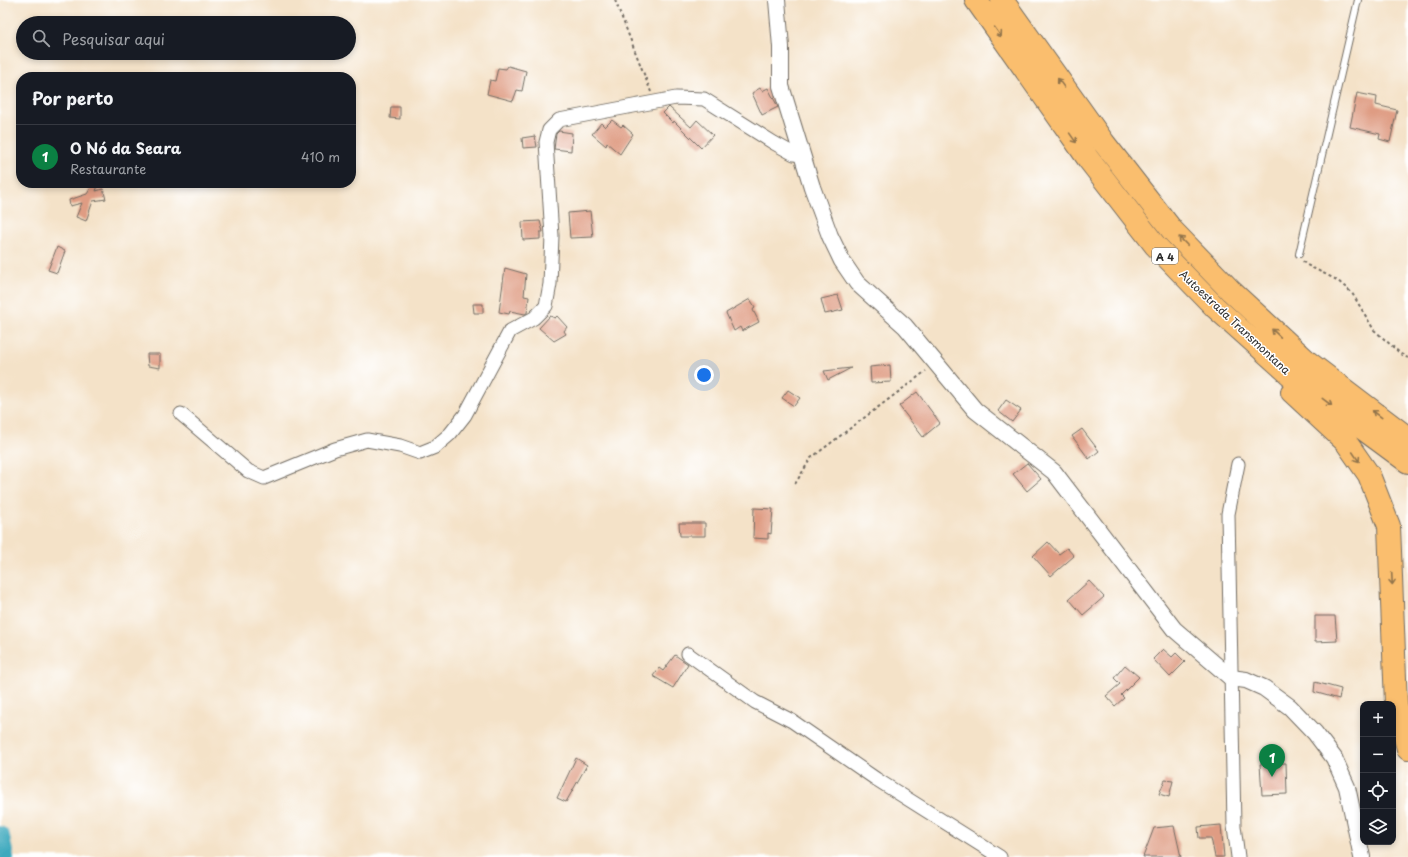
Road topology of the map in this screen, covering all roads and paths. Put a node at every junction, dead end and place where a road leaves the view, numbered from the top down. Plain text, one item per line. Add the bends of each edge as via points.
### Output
1 (615, 0) edge
2 (777, 0) edge
3 (976, 0) edge
4 (1002, 0) edge
5 (1358, 0) edge
6 (655, 102) junction
7 (802, 155) junction
8 (1299, 254) joint
9 (1215, 306) junction
10 (1408, 358) edge
11 (936, 364) junction
12 (181, 414) dead end
13 (1408, 438) edge
14 (1408, 462) edge
15 (1238, 464) dead end
16 (795, 484) dead end
17 (688, 654) dead end
18 (1231, 678) junction
19 (1408, 749) edge
20 (1000, 857) edge
21 (1238, 857) edge
22 (1362, 857) edge

1 - 6 path
2 - 7 street via 781,86
3 -> 9 highway, Autoestrada Transmontana / A 4 via 1089,160 1155,245
13 -> 4 highway, Autoestrada Transmontana / A 4 via 1308,362 1231,291 1172,230 1104,143
5 - 8 lane
6 - 7 street via 676,98 704,99 774,143 794,154
6 - 12 street via 560,120 549,130 546,142 552,236 550,284 546,306 534,318 510,331 465,415 450,434 435,447 420,453 400,446 367,440 335,449 264,478 248,470
7 - 11 street via 830,236 846,266 857,283 905,326
8 - 10 path via 1305,264 1337,280 1352,293 1374,330
9 -> 14 highway, Autoestrada Transmontana / A 4 via 1294,378
9 -> 19 highway via 1256,359 1346,442 1369,475 1389,526 1396,704
11 - 16 path via 811,458
11 - 18 street via 975,410 1054,472 1174,629
15 - 18 street via 1228,514
17 - 20 street via 755,702 792,721 876,779
18 - 21 street via 1234,826
18 - 22 street via 1246,680 1264,688 1290,707 1334,758 1347,787

